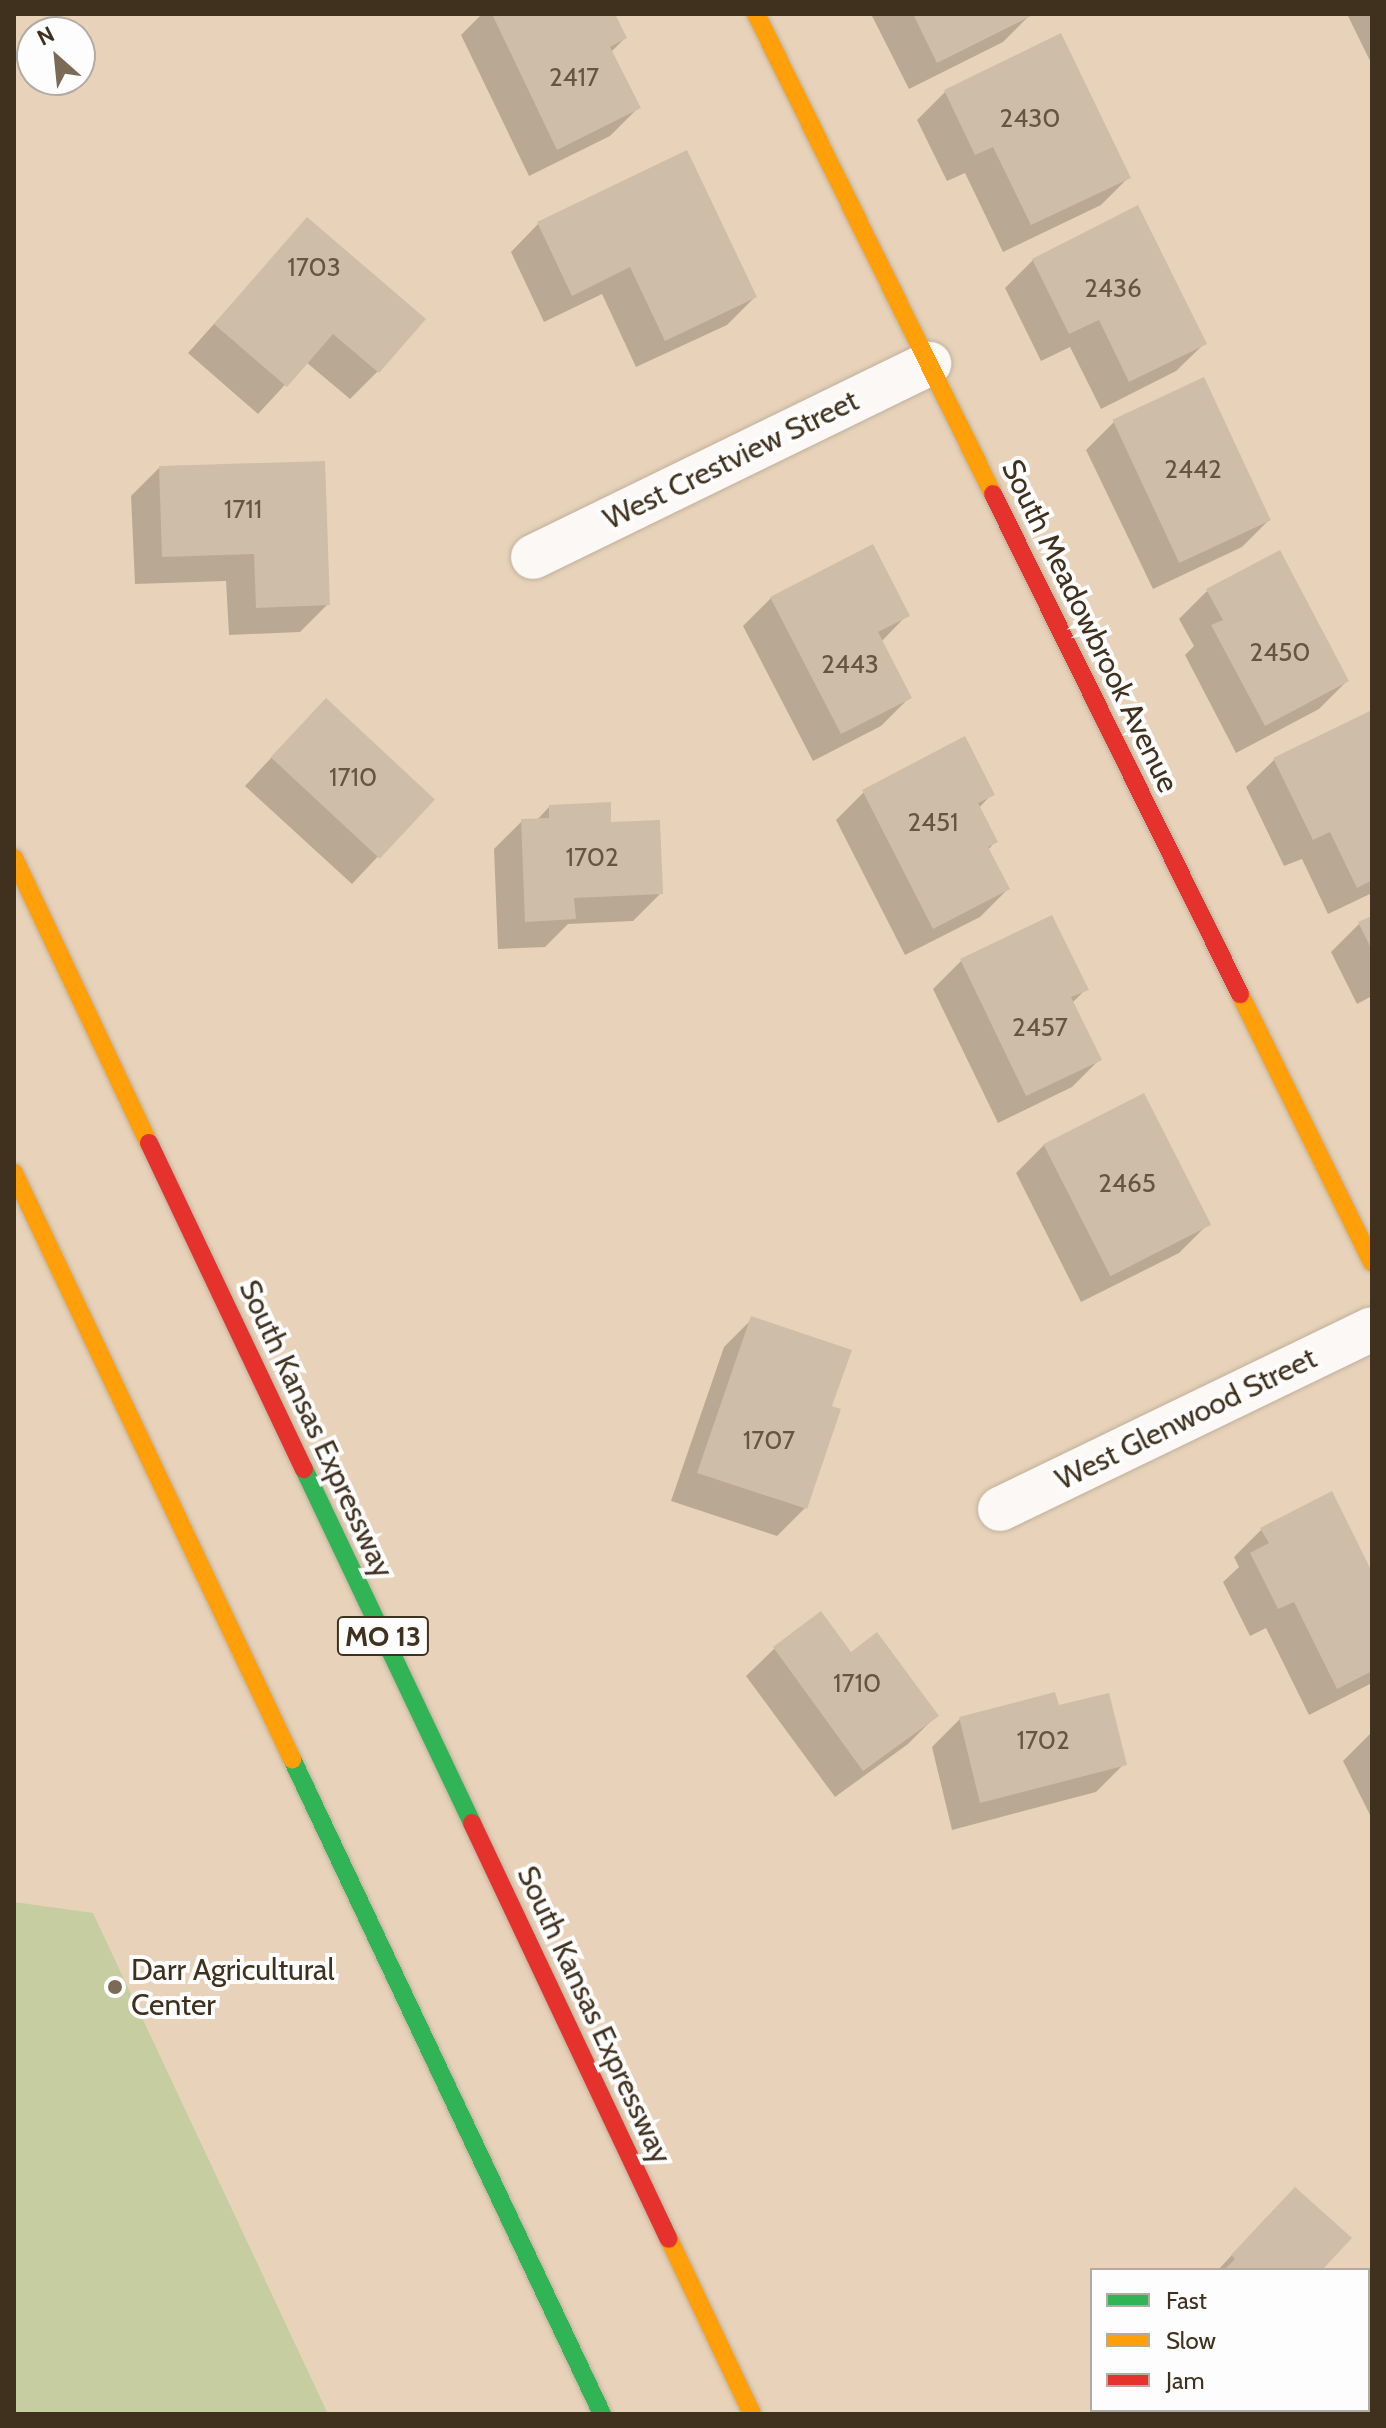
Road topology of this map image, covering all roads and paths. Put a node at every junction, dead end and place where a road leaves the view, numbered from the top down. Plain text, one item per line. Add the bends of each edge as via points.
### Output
1 (756, 14) edge
2 (929, 364) junction
3 (533, 557) dead end
4 (14, 858) edge
5 (14, 1173) edge
6 (1372, 1262) edge
7 (1372, 1329) edge
8 (1000, 1509) dead end
9 (602, 2414) edge
10 (752, 2414) edge

1 - 2 main road, South Meadowbrook Avenue
2 - 3 street, West Crestview Street
2 - 6 main road, South Meadowbrook Avenue
4 - 10 main road, South Kansas Expressway / MO 13
5 - 9 main road
7 - 8 street, West Glenwood Street

